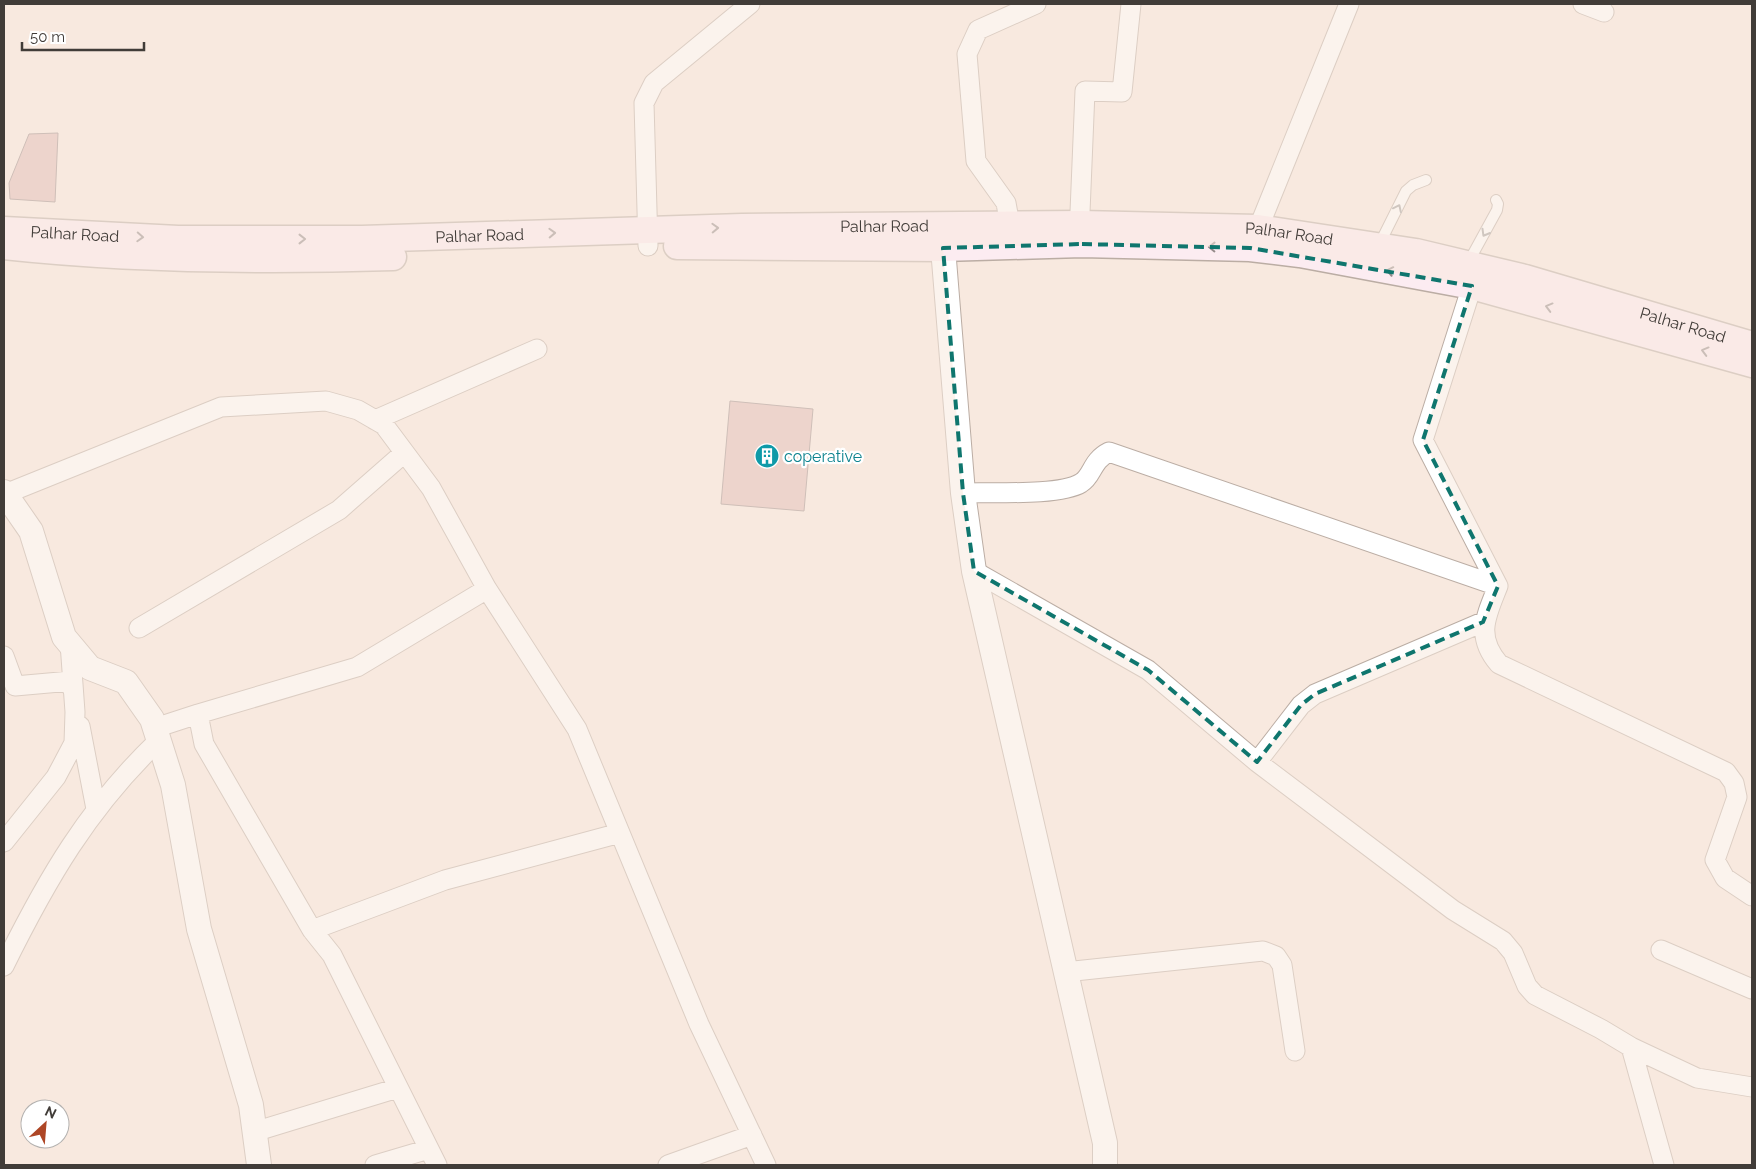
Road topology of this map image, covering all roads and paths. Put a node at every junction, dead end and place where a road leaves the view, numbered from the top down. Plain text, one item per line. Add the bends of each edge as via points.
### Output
1 (750, 4) edge
2 (1036, 4) edge
3 (1131, 4) edge
4 (1349, 4) edge
5 (1583, 4) edge
6 (1604, 12) dead end
7 (1426, 180) dead end
8 (1496, 200) dead end
9 (1010, 225) junction
10 (4, 230) edge
11 (1081, 234) junction
12 (648, 238) junction
13 (1254, 238) junction
14 (4, 246) edge
15 (1379, 246) junction
16 (943, 248) junction
17 (1469, 275) junction
18 (1752, 345) edge
19 (537, 348) dead end
20 (1752, 364) edge
21 (375, 420) junction
22 (404, 453) junction
23 (4, 493) edge
24 (963, 493) junction
25 (974, 571) junction
26 (1498, 586) junction
27 (488, 589) junction
28 (1484, 622) junction
29 (139, 628) dead end
30 (70, 643) junction
31 (4, 656) edge
32 (71, 680) junction
33 (198, 714) junction
34 (157, 734) junction
35 (1257, 762) junction
36 (96, 809) junction
37 (620, 833) junction
38 (4, 842) edge
39 (1752, 896) edge
40 (312, 930) junction
41 (1661, 950) dead end
42 (4, 966) edge
43 (1065, 972) junction
44 (1752, 989) edge
45 (1631, 1047) junction
46 (1295, 1051) dead end
47 (1752, 1087) edge
48 (398, 1088) junction
49 (254, 1132) junction
50 (752, 1135) junction
51 (433, 1157) edge
52 (259, 1165) edge
53 (375, 1165) edge
54 (668, 1165) edge
55 (766, 1165) edge
56 (1105, 1165) edge
57 (1664, 1165) edge

1 - 12 street via 654,83 644,103
2 - 9 street via 978,30 967,54 976,161 1006,203
3 - 11 street via 1122,92 1085,91
4 - 13 street
5 - 6 street
15 -> 7 lane via 1406,191 1413,184
8 -> 17 lane via 1497,210
9 - 11 main road, Palhar Road
12 -> 9 main road, Palhar Road via 742,226
10 -> 12 main road, Palhar Road via 178,239
11 - 13 main road, Palhar Road
11 - 16 main road, Palhar Road
12 - 14 main road, Palhar Road via 310,260 78,254
12 - 16 main road, Palhar Road
13 - 15 main road, Palhar Road
17 -> 13 main road, Palhar Road via 1300,254
15 - 17 main road, Palhar Road via 1416,252
16 - 24 street
17 - 18 main road, Palhar Road via 1525,278
20 -> 17 main road, Palhar Road
17 - 26 street via 1423,440
19 - 21 street
21 - 22 street via 384,425
21 - 23 street via 358,410 326,401 221,407
22 - 27 street via 431,488
22 - 29 street via 339,510
23 - 30 street via 31,531 64,637
24 - 25 street
24 - 26 street via 1067,490 1083,482 1098,457 1109,452
25 - 35 street via 1148,670
25 - 43 street
26 - 28 street
27 - 33 street via 357,667
27 - 37 street via 577,729
28 - 35 street via 1315,694 1301,705
28 - 39 street via 1490,653 1499,664 1726,772 1734,783 1737,797 1715,860 1725,878
30 - 32 street
30 - 34 street via 90,668 126,682 152,719
31 - 32 street via 15,686
32 - 36 street
32 - 38 street via 74,743 56,777
33 - 34 street
33 - 40 street via 204,744
34 - 36 street
34 - 49 street via 172,784 199,929 251,1105
35 - 45 street via 1453,910 1504,941 1535,995
36 - 42 street via 38,898
37 - 40 street via 445,880
37 - 50 street via 699,1024
40 - 48 street via 332,955
41 - 44 street
43 - 46 street via 1264,951 1276,956 1282,965
43 - 56 street via 1105,1143
45 - 47 street via 1697,1078
45 - 57 street
48 - 49 street
48 - 51 street
49 - 52 street
50 - 54 street
50 - 55 street
51 - 53 street

